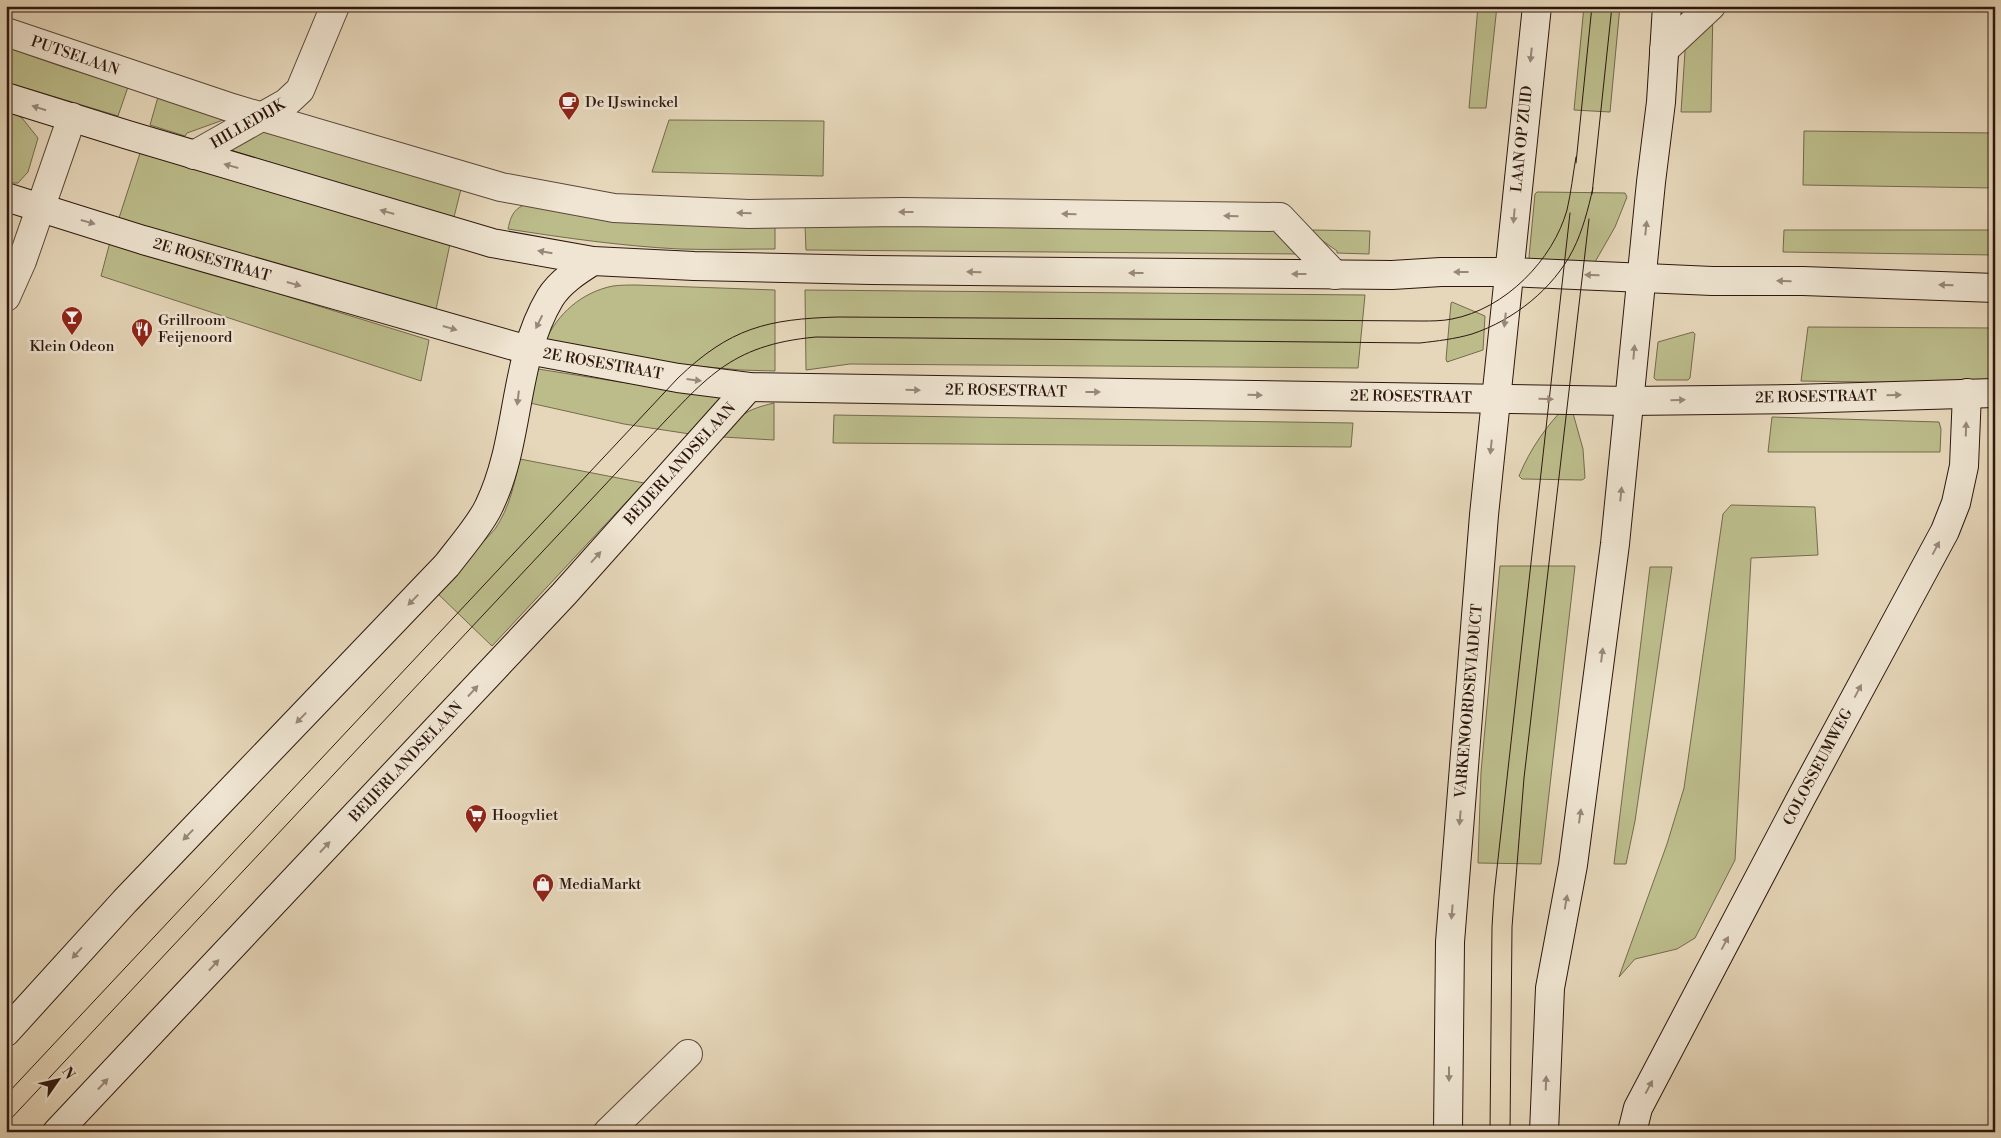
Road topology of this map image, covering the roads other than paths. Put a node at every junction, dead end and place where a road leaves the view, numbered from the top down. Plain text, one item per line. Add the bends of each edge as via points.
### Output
1 (335, 6) edge
2 (1537, 6) edge
3 (1667, 6) edge
4 (1711, 6) edge
5 (6, 32) edge
6 (1664, 50) junction
7 (6, 97) edge
8 (72, 117) junction
9 (260, 117) junction
10 (194, 155) junction
11 (6, 197) edge
12 (41, 209) junction
13 (593, 261) junction
14 (1510, 272) junction
15 (1335, 275) junction
16 (1641, 277) junction
17 (1995, 288) edge
18 (6, 297) edge
19 (528, 350) junction
20 (749, 386) junction
21 (1967, 393) junction
22 (1995, 393) edge
23 (1497, 399) junction
24 (1629, 400) junction
25 (6, 1032) edge
26 (688, 1054) dead end
27 (57, 1132) edge
28 (608, 1132) edge
29 (1448, 1132) edge
30 (1544, 1132) edge
31 (1632, 1132) edge

1 - 9 main road, HILLEDIJK via 300,90 286,103
2 -> 14 main road, LAAN OP ZUID
3 - 6 main road
4 - 6 main road
5 - 9 main road, PUTSELAAN
16 -> 6 main road
8 -> 7 main road
8 - 10 main road
8 - 12 main road
9 - 10 main road, HILLEDIJK
15 -> 9 main road via 1280,217 911,212 749,214 614,208 501,187
13 -> 10 main road via 492,244
11 - 12 main road
12 - 18 main road
12 -> 19 main road, 2E ROSESTRAAT
15 -> 13 main road via 880,271
13 -> 19 main road via 572,274 551,297
14 -> 15 main road
16 -> 14 main road
14 -> 23 main road, VARKENOORDSEVIADUCT
17 -> 16 main road
24 -> 16 main road
19 -> 20 main road, 2E ROSESTRAAT via 678,378
19 -> 25 main road via 516,412 489,507 447,565 125,900
20 -> 23 main road, 2E ROSESTRAAT
27 -> 20 main road, BEIJERLANDSELAAN via 564,594
21 - 22 main road, 2E ROSESTRAAT
24 -> 21 main road, 2E ROSESTRAAT
31 -> 21 main road, COLOSSEUMWEG via 1638,1108 1945,530 1956,502 1964,466
23 -> 24 main road, 2E ROSESTRAAT
23 -> 29 main road, VARKENOORDSEVIADUCT via 1484,515 1450,942
30 -> 24 main road via 1550,988 1573,864 1613,563
26 - 28 main road

